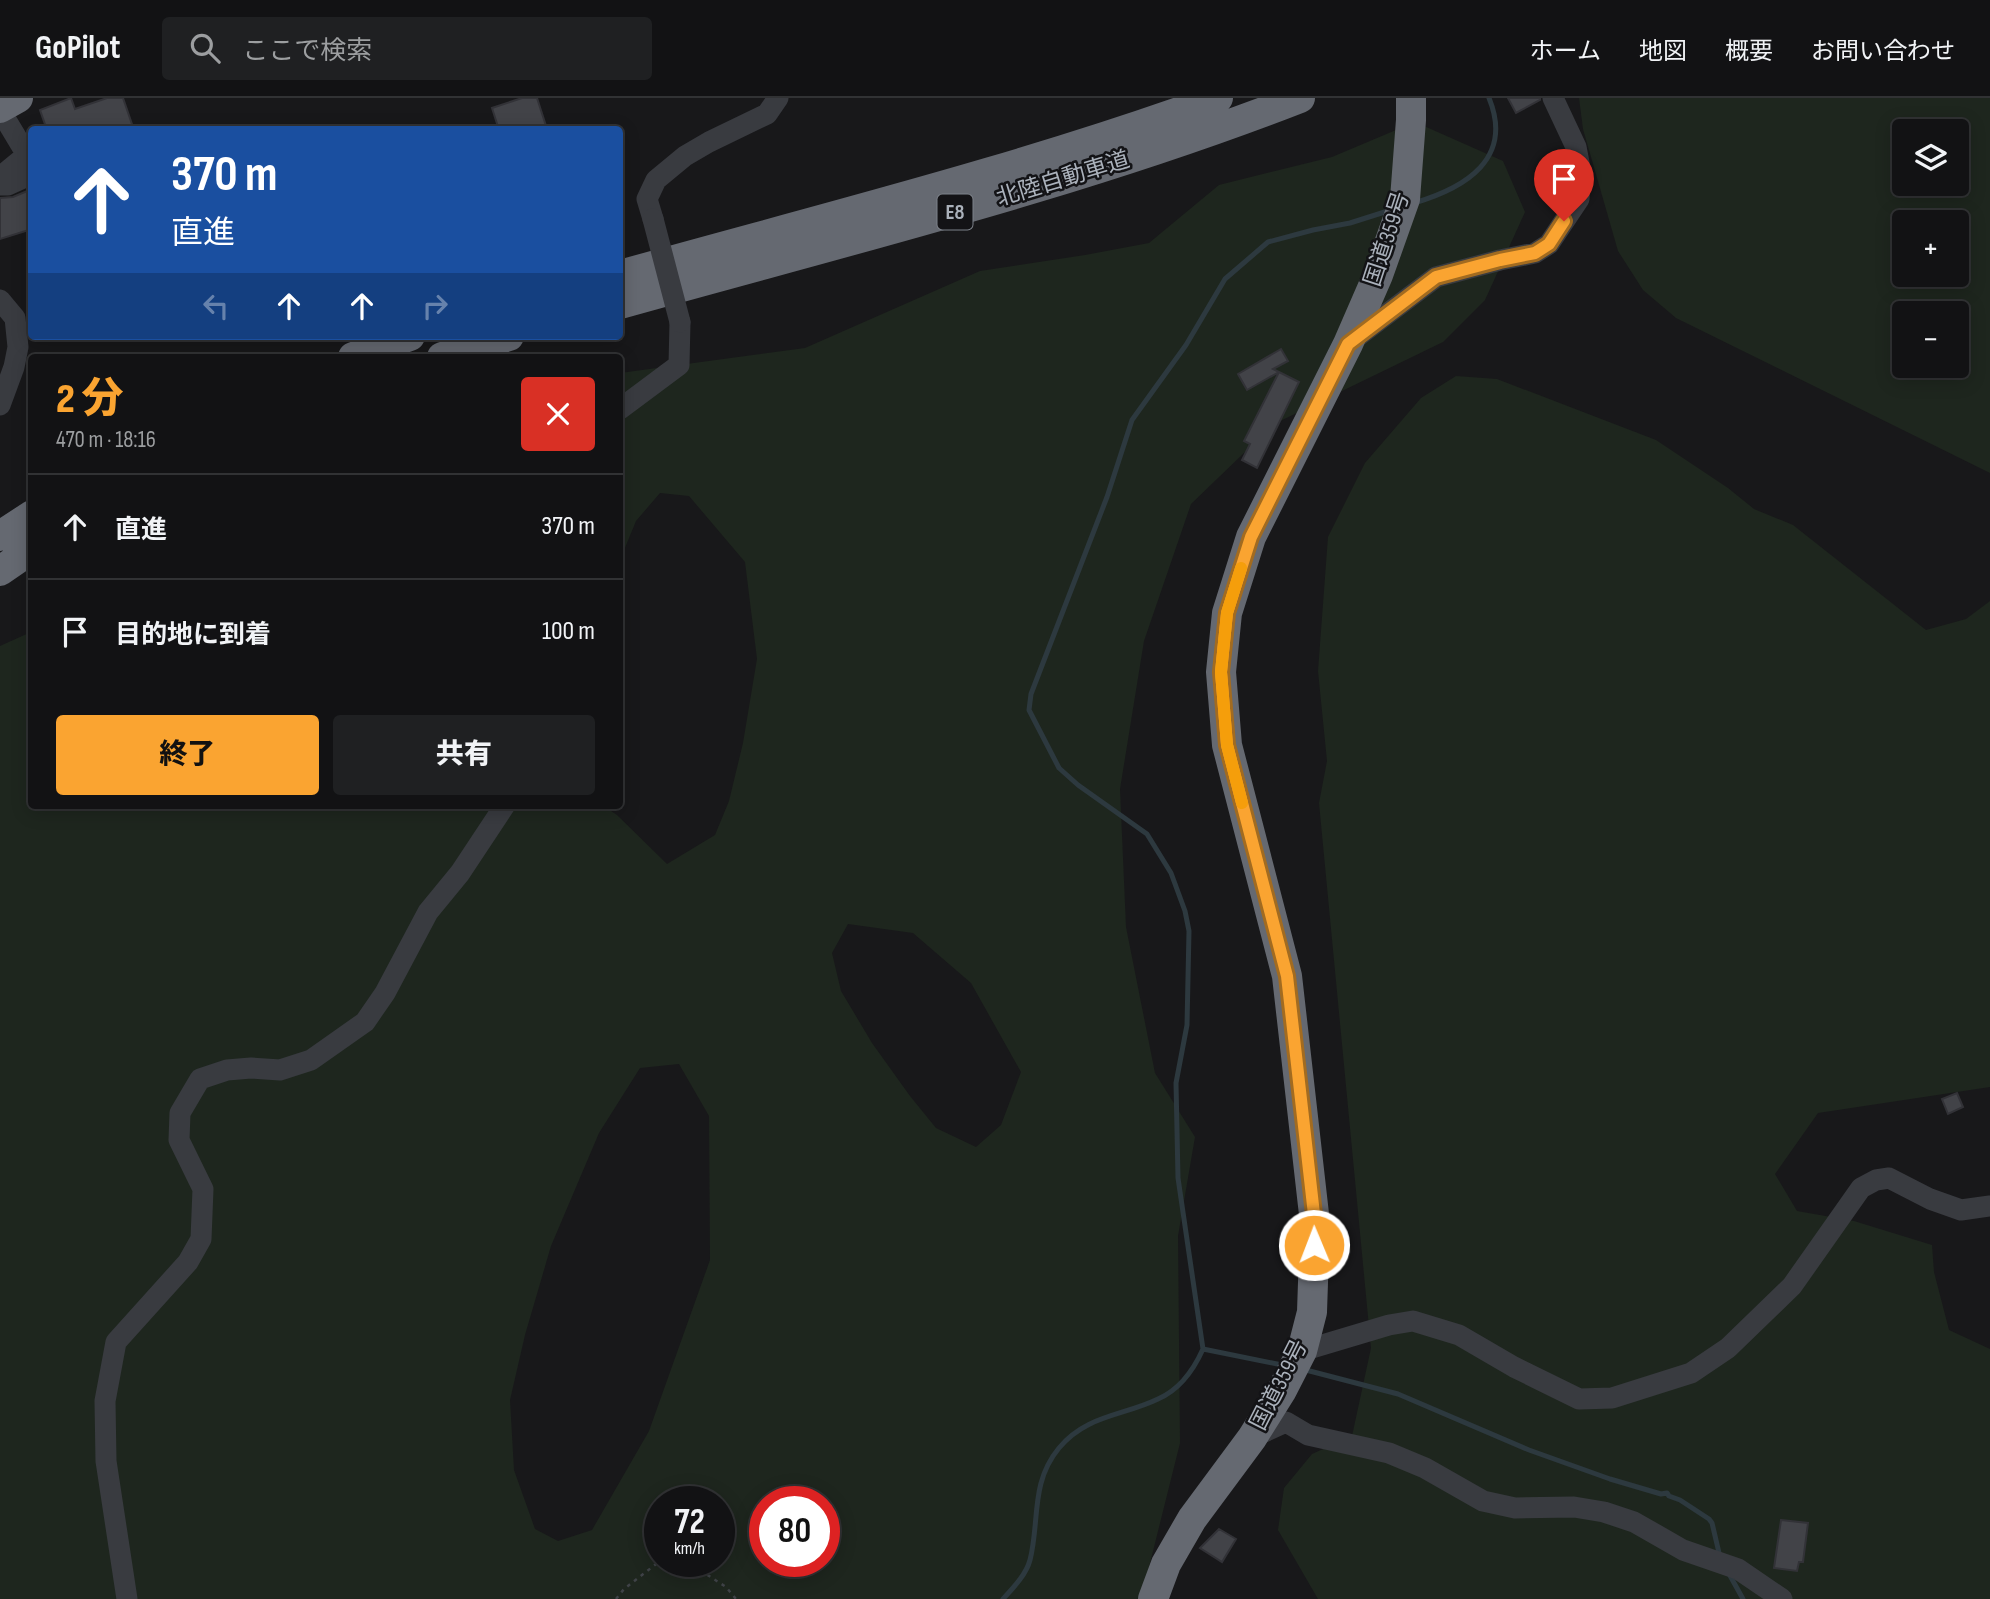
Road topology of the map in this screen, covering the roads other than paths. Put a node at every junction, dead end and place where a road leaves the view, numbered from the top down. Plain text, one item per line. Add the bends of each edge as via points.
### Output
1 (18, 98) edge
2 (778, 98) edge
3 (1218, 98) edge
4 (1411, 98) edge
5 (1553, 98) edge
6 (1293, 101) edge
7 (0, 109) edge
8 (28, 176) edge
9 (0, 177) edge
10 (0, 185) edge
11 (623, 274) edge
12 (0, 300) edge
13 (623, 303) edge
14 (399, 340) edge
15 (496, 340) edge
16 (1348, 344) junction
17 (361, 354) edge
18 (452, 354) edge
19 (0, 405) edge
20 (623, 407) edge
21 (28, 518) edge
22 (0, 536) edge
23 (28, 552) edge
24 (0, 570) edge
25 (502, 809) edge
26 (1990, 1206) edge
27 (1302, 1351) junction
28 (1252, 1438) junction
29 (127, 1599) edge
30 (1153, 1599) edge
31 (1782, 1599) edge

1 - 7 highway
2 - 20 street, bridge via 767,114 685,156 656,180 647,199 680,322 679,365
3 - 11 highway, 北陸自動車道 / E8 via 991,171
4 - 16 highway, 国道359号 via 1405,199
5 - 16 street via 1576,147 1581,173 1579,199 1549,244 1535,253 1436,277
6 - 13 highway, 北陸自動車道 / E8 via 1013,196
7 - 9 street via 27,155
8 - 10 street
12 - 19 street via 15,318 18,347
14 - 17 highway
15 - 18 highway
16 - 27 highway, 国道359号 via 1251,537 1227,613 1221,672 1227,745 1287,976 1315,1223 1312,1312
21 - 22 highway
23 - 24 highway
25 - 29 street via 428,912 365,1022 311,1060 280,1070 227,1070 200,1079 180,1113 179,1140 203,1189 201,1239 188,1262 116,1342 105,1401 106,1461
26 - 27 street via 1961,1210 1889,1178 1876,1180 1861,1188 1792,1286 1728,1348 1691,1373 1612,1398 1579,1399 1459,1335 1413,1321
27 - 28 highway, 国道359号
28 - 30 highway, 国道359号 via 1192,1520
28 - 31 street via 1286,1422 1308,1435 1389,1453 1483,1501 1604,1512 1634,1522 1683,1550 1738,1569

